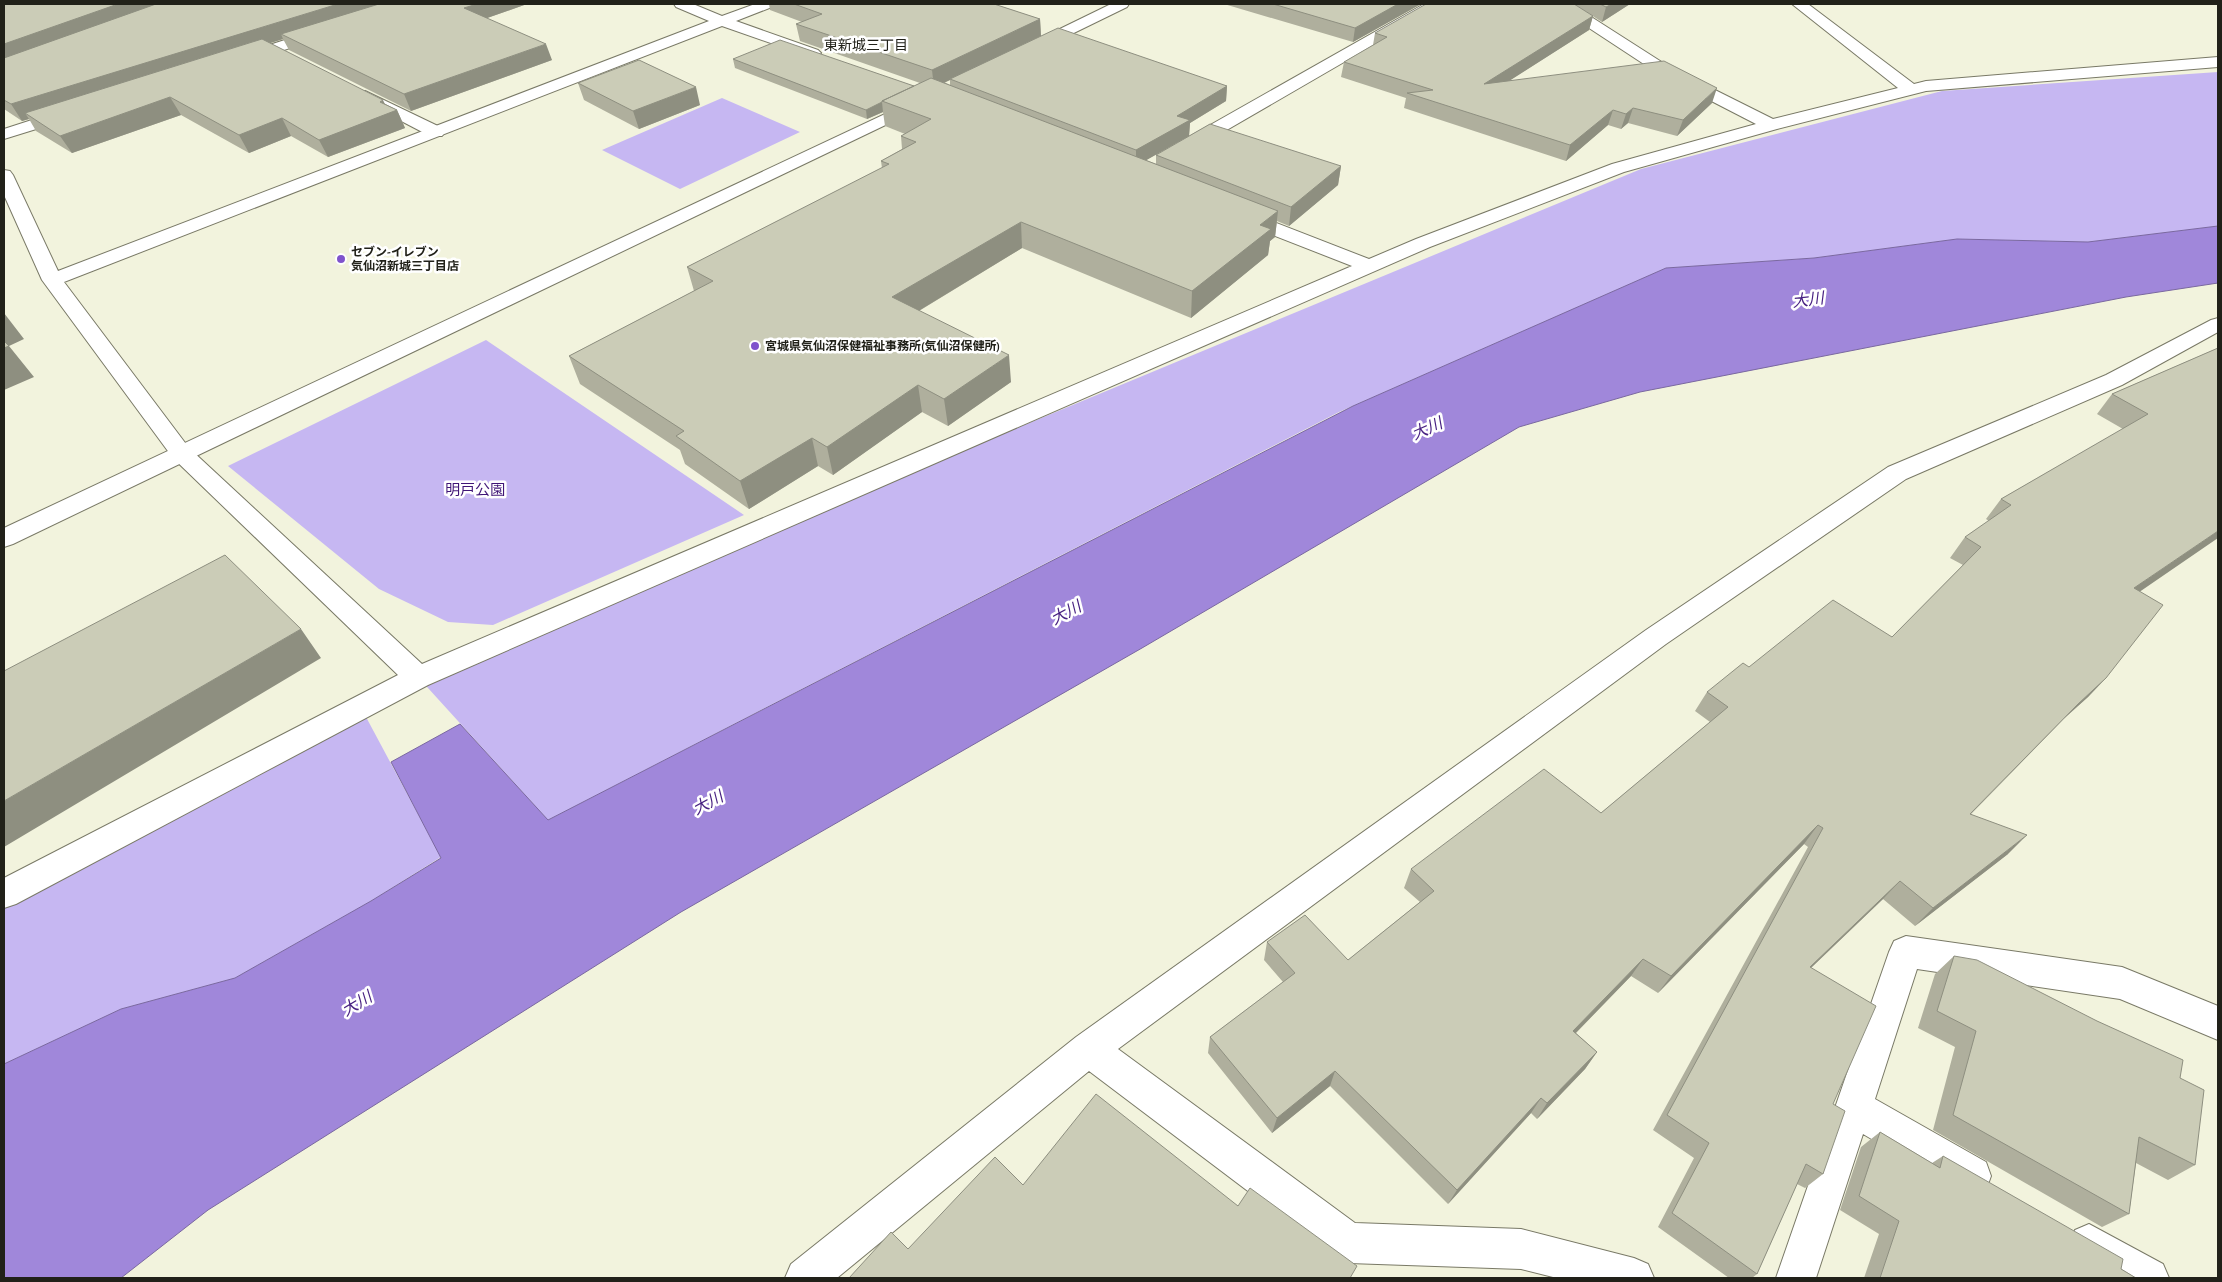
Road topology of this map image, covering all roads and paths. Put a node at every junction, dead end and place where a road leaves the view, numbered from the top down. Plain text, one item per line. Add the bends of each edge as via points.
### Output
1 (681, 4) edge
2 (767, 4) edge
3 (1122, 4) edge
4 (1434, 4) edge
5 (1562, 4) edge
6 (1799, 4) edge
7 (724, 22) junction
8 (338, 28) edge
9 (272, 49) junction
10 (1015, 56) edge
11 (826, 57) edge
12 (289, 58) edge
13 (2218, 62) edge
14 (226, 64) edge
15 (910, 87) edge
16 (350, 88) edge
17 (1911, 90) junction
18 (87, 108) edge
19 (1771, 125) junction
20 (436, 132) junction
21 (4, 134) edge
22 (1179, 151) edge
23 (4, 175) edge
24 (1226, 210) edge
25 (1370, 266) junction
26 (52, 280) junction
27 (2218, 324) edge
28 (181, 454) junction
29 (4, 538) edge
30 (418, 676) junction
31 (4, 894) edge
32 (2218, 1022) edge
33 (1089, 1049) junction
34 (1854, 1108) junction
35 (1997, 1191) edge
36 (2056, 1225) edge
37 (805, 1278) edge
38 (1634, 1278) edge
39 (1796, 1278) edge
40 (2149, 1278) edge

1 - 7 street
2 - 7 street
3 - 10 street
4 - 22 street
5 - 19 street via 1665,71
6 - 17 street
7 - 11 street
7 - 20 street
8 - 9 street
9 - 12 street
9 - 14 street
13 - 17 street via 1926,86
15 - 28 street via 931,94
16 - 20 street
17 - 19 street
18 - 21 street
19 - 25 street via 1618,168
20 - 26 street
23 - 26 street
24 - 25 street
25 - 30 street
26 - 28 street
27 - 33 street via 2114,380 1897,473 1656,637
28 - 29 street
28 - 30 street
30 - 31 street
32 - 34 street via 2122,982 1906,952
33 - 37 street
33 - 38 street via 1349,1243 1521,1249
34 - 35 street
34 - 39 street
36 - 40 street

